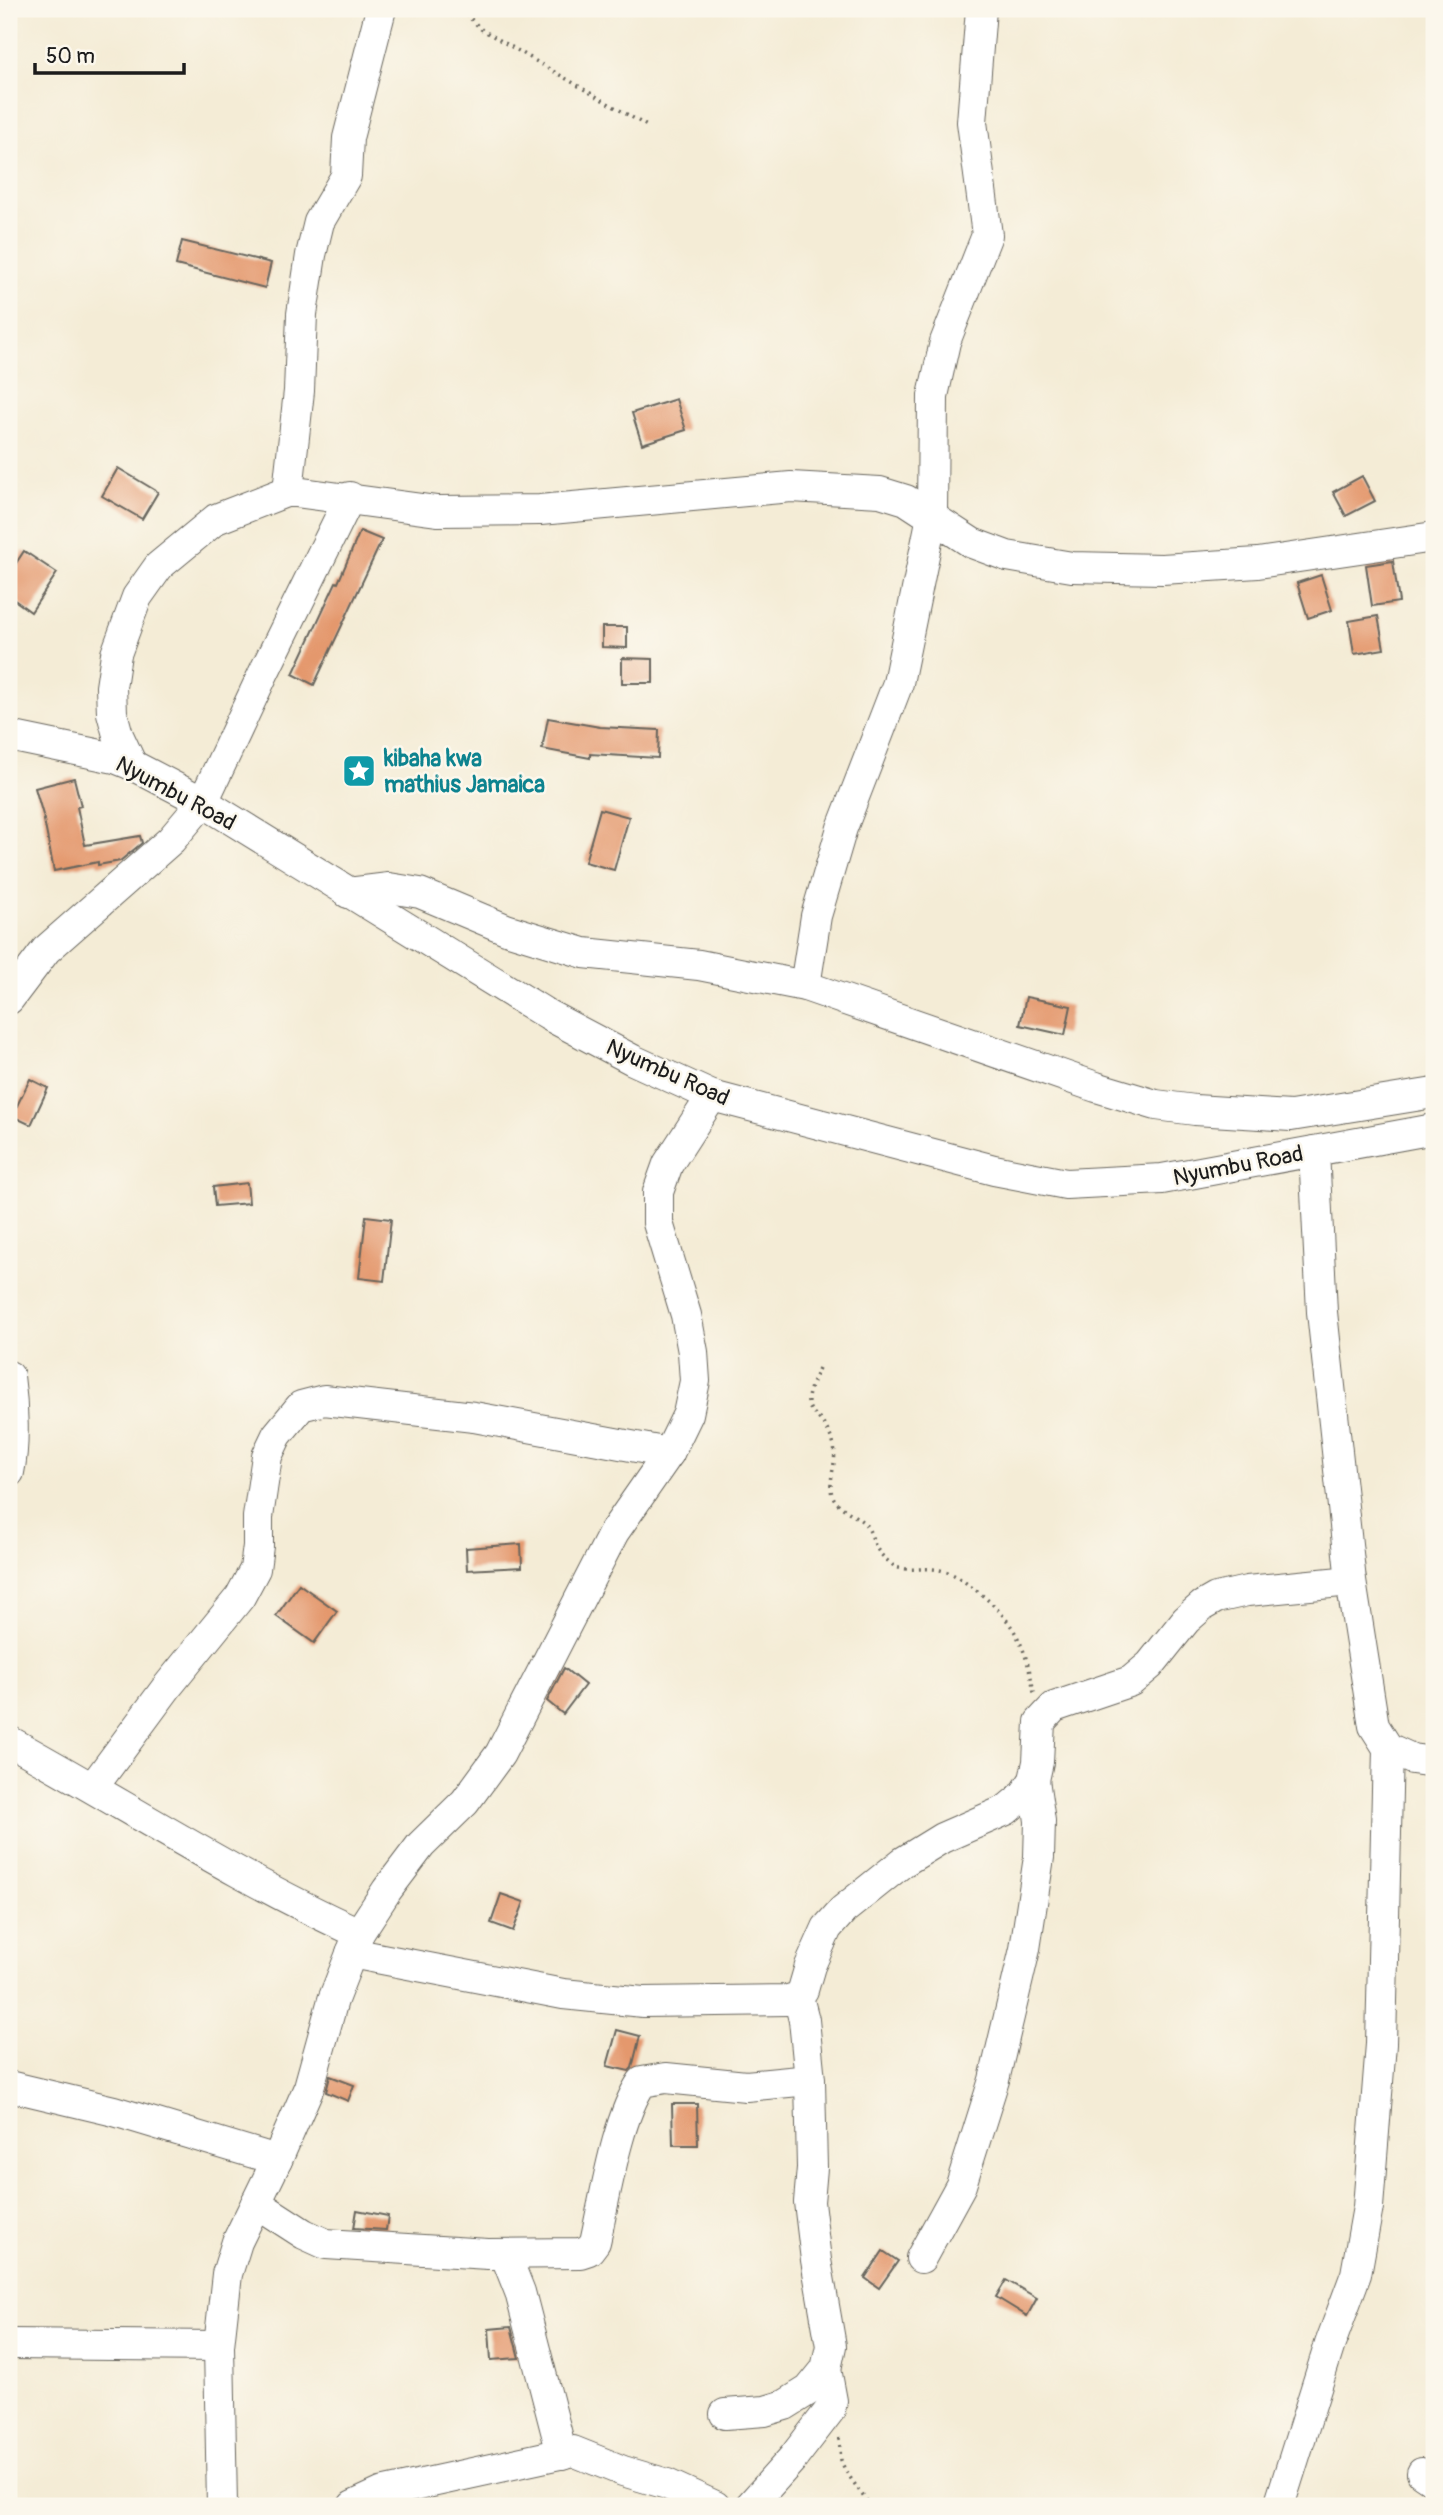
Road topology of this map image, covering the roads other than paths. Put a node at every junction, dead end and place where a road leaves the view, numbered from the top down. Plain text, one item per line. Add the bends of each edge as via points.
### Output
1 (381, 9) edge
2 (981, 9) edge
3 (288, 491) junction
4 (350, 497) junction
5 (932, 516) junction
6 (1434, 537) edge
7 (9, 736) edge
8 (132, 765) junction
9 (203, 802) junction
10 (348, 893) junction
11 (805, 986) junction
12 (9, 999) edge
13 (1434, 1093) edge
14 (712, 1096) junction
15 (1434, 1129) edge
16 (1314, 1151) junction
17 (9, 1376) edge
18 (669, 1453) junction
19 (9, 1472) edge
20 (1351, 1581) junction
21 (9, 1741) edge
22 (1388, 1748) junction
23 (1434, 1762) edge
24 (1034, 1780) junction
25 (93, 1787) junction
26 (355, 1943) junction
27 (798, 1997) junction
28 (810, 2080) junction
29 (9, 2086) edge
30 (277, 2160) junction
31 (256, 2203) junction
32 (505, 2254) junction
33 (921, 2258) dead end
34 (9, 2344) edge
35 (219, 2346) junction
36 (826, 2369) junction
37 (725, 2414) dead end
38 (562, 2454) junction
39 (222, 2506) edge
40 (353, 2506) edge
41 (715, 2506) edge
42 (750, 2506) edge
43 (1279, 2506) edge

1 - 3 street via 348,138 346,176 320,222 310,255
2 - 5 street via 972,122 987,235 945,342 933,396
3 - 4 street
3 - 8 street via 216,519 159,566 137,597 116,654 111,687 111,713
4 - 5 street via 437,511 540,510 791,487 880,492 906,500
4 - 9 street
5 - 6 street via 972,543 1007,556 1072,567 1161,569 1258,563
5 - 11 street via 898,683 842,828 816,916
7 - 8 street, Nyumbu Road
8 - 9 street, Nyumbu Road
9 - 10 street, Nyumbu Road
9 - 12 street via 171,839 46,950
10 - 11 street via 389,888 421,893 506,929 584,953 699,965
10 - 14 street, Nyumbu Road via 548,1015
11 - 13 street via 1156,1105 1292,1116
14 - 16 street, Nyumbu Road via 994,1170 1066,1184 1162,1179
14 - 18 street via 668,1164 658,1192 658,1223 686,1315 695,1381 688,1413
15 - 16 street, Nyumbu Road
16 - 20 street via 1322,1312
17 - 19 street
18 - 25 street via 474,1417 324,1400 300,1406 267,1456 255,1569 240,1597
18 - 26 street via 614,1532 500,1754 465,1802 421,1845
20 - 22 street via 1374,1726
20 - 24 street via 1247,1591 1202,1606 1131,1681 1054,1707 1040,1722
21 - 25 street
22 - 23 street via 1412,1759
22 - 43 street via 1381,2044 1368,2207 1356,2274
24 - 27 street via 1006,1810 942,1838 903,1862 843,1910 827,1928
24 - 33 street via 1039,1857 1025,1949 994,2080 961,2185
25 - 26 street
26 - 27 street via 563,1994 643,2002
26 - 30 street via 333,2000 309,2087
27 - 28 street
28 - 32 street via 746,2087 666,2077 642,2082 616,2150 595,2242 589,2250
28 - 36 street via 809,2202 831,2346
29 - 30 street via 114,2111
30 - 31 street
31 - 32 street via 326,2244
31 - 35 street via 227,2274
32 - 38 street via 520,2292
34 - 35 street
35 - 39 street
36 - 37 street via 809,2390 785,2405 765,2412
36 - 42 street via 830,2410
38 - 40 street via 381,2493
38 - 41 street via 580,2452

